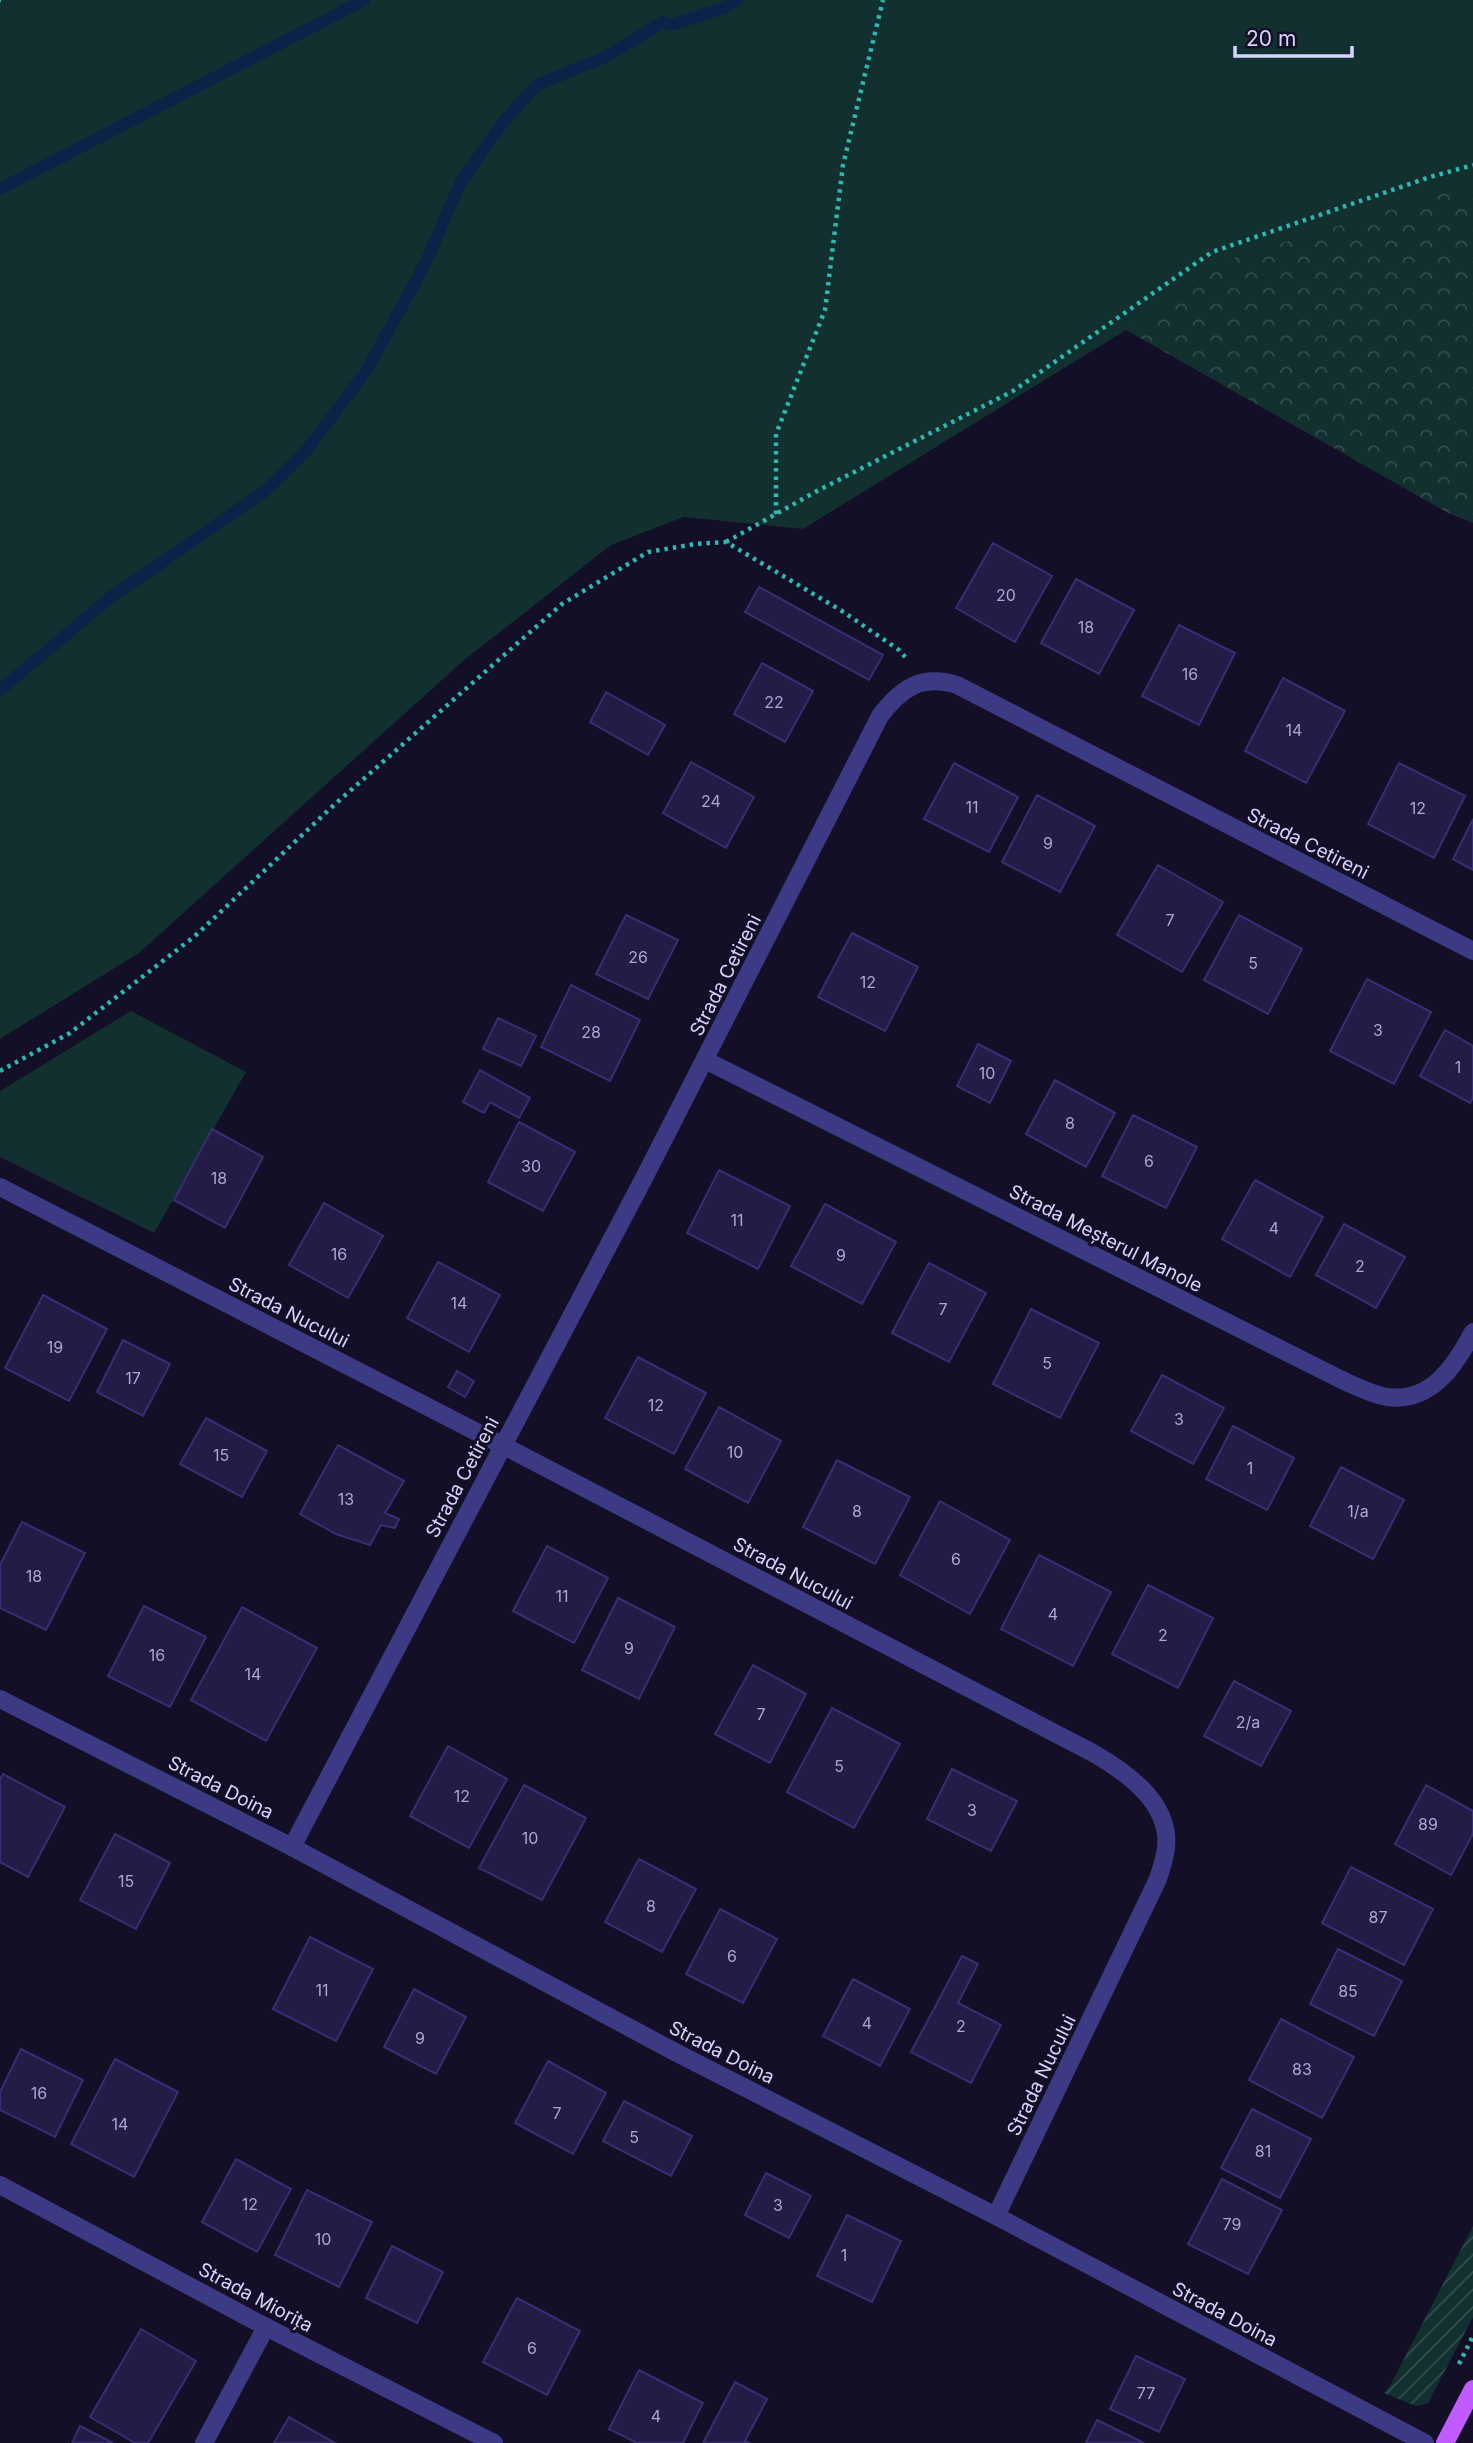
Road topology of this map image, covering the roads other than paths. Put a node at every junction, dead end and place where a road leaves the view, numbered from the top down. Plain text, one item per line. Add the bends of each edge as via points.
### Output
1 (1473, 951) edge
2 (705, 1060) junction
3 (0, 1187) edge
4 (1473, 1332) edge
5 (502, 1445) junction
6 (0, 1699) edge
7 (292, 1847) junction
8 (0, 2185) edge
9 (996, 2216) junction
10 (265, 2327) junction
11 (1473, 2389) edge
12 (204, 2443) edge
13 (494, 2443) edge
14 (1425, 2443) edge
15 (1445, 2443) edge

1 - 2 street, Strada Cetireni via 957,685 925,681 897,696 880,716
2 - 4 street, Strada Meșterul Manole via 1369,1392 1402,1397 1428,1389 1452,1368
2 - 5 street, Strada Cetireni
3 - 5 street, Strada Nucului
5 - 7 street, Strada Cetireni
5 - 9 street, Strada Nucului via 1093,1753 1122,1771 1153,1804 1166,1837 1158,1879
6 - 7 street, Strada Doina
7 - 9 street, Strada Doina
8 - 10 street, Strada Miorița
9 - 14 street, Strada Doina
10 - 12 street
10 - 13 street, Strada Miorița
11 - 15 main road

